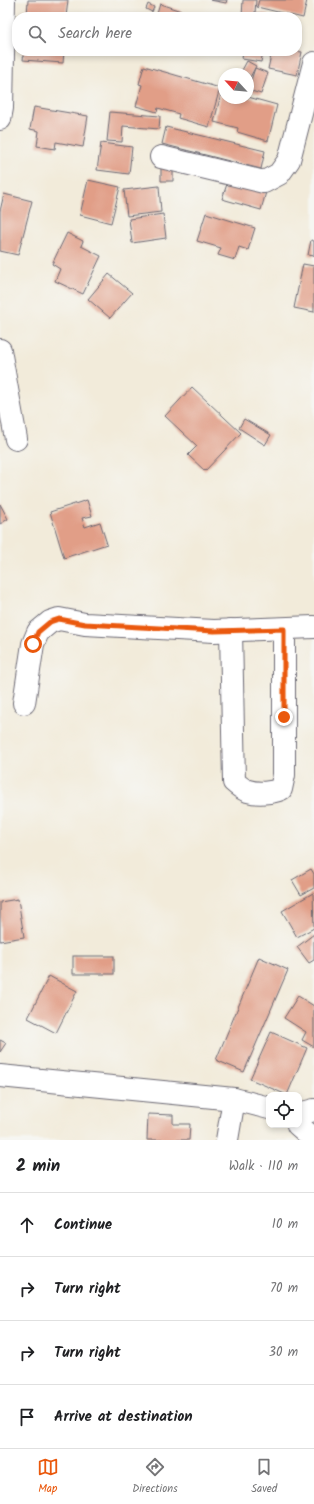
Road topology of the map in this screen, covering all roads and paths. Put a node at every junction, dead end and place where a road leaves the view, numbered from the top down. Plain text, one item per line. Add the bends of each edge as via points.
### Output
1 (4, 0) edge
2 (2, 42) edge
3 (314, 63) edge
4 (0, 119) edge
5 (161, 157) dead end
6 (0, 350) edge
7 (16, 439) dead end
8 (314, 627) edge
9 (284, 629) junction
10 (231, 630) junction
11 (24, 703) dead end
12 (0, 1076) edge
13 (234, 1099) junction
14 (266, 1107) edge
15 (314, 1110) edge
16 (302, 1113) edge
17 (301, 1128) edge
18 (314, 1139) edge
19 (227, 1140) edge

1 - 2 street
2 - 4 street
3 - 5 street via 289,160 279,174 264,182
6 - 7 street
8 - 9 street
9 - 10 street
9 - 10 street via 284,775 281,789 274,792 249,792 234,782
10 - 11 street via 93,624 59,619 50,622 38,632 33,644
12 - 13 street
13 - 14 street
13 - 19 street
15 - 16 street
17 - 18 street

